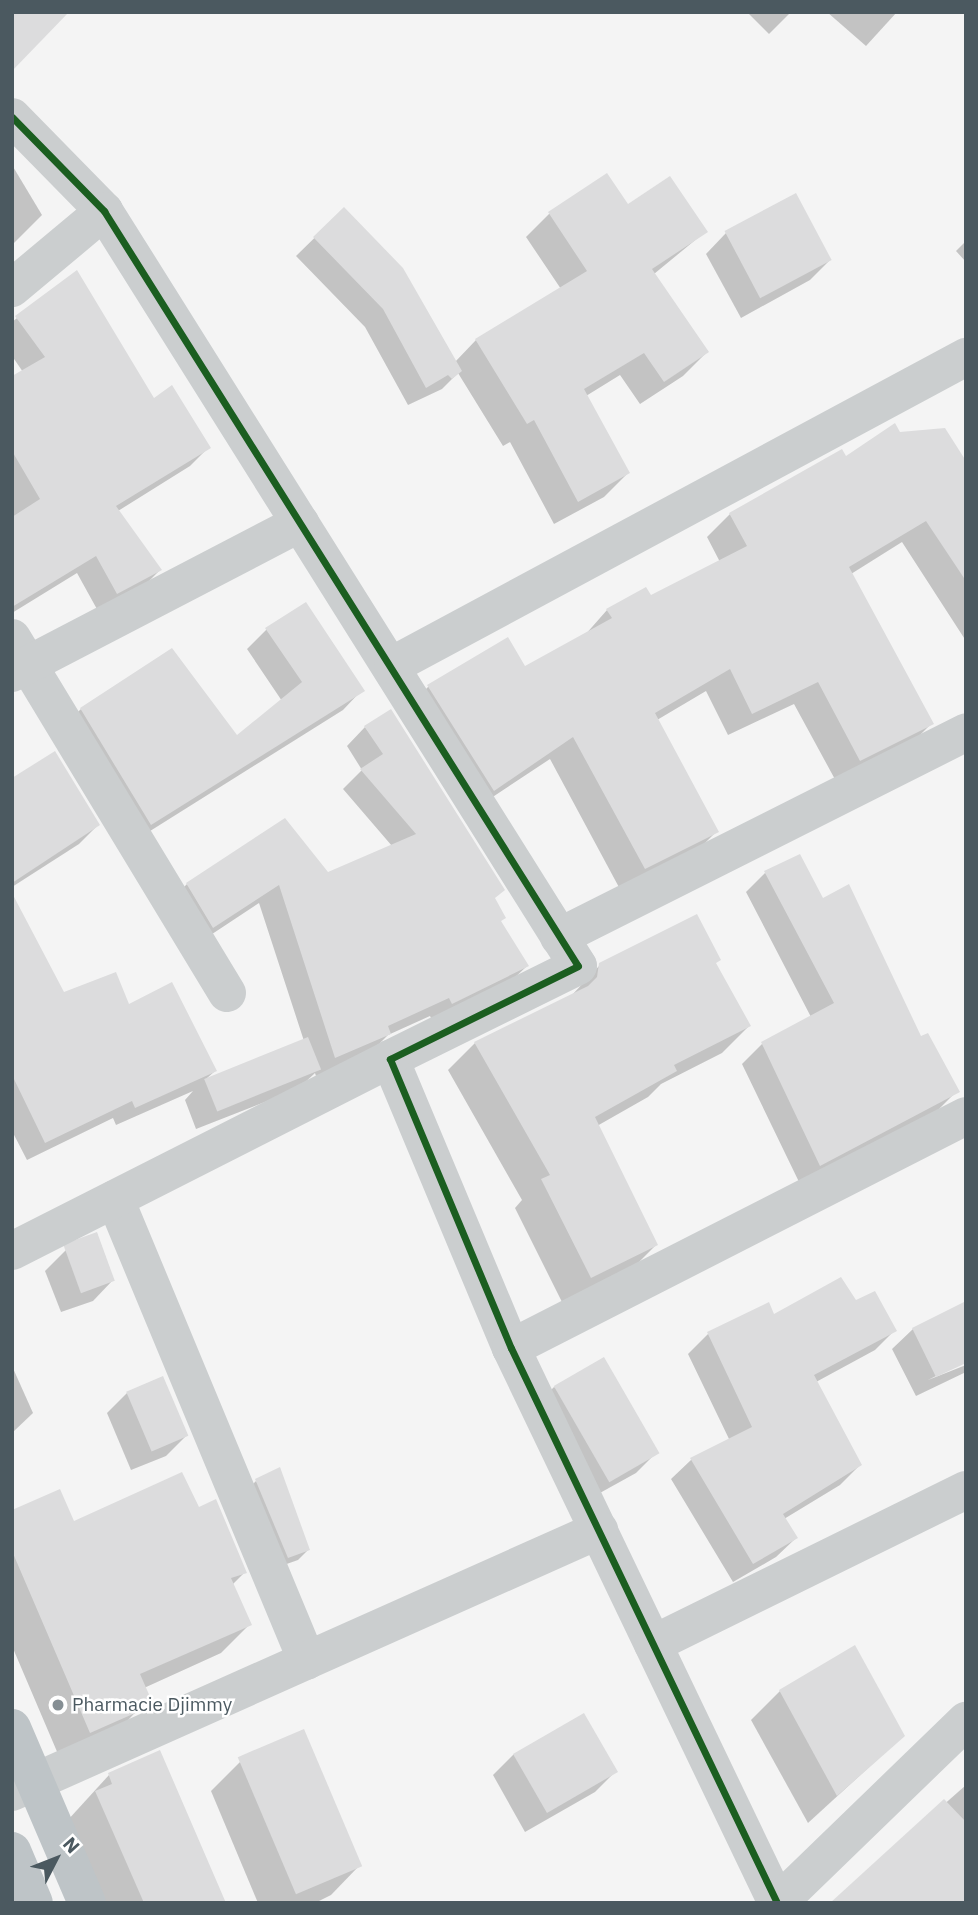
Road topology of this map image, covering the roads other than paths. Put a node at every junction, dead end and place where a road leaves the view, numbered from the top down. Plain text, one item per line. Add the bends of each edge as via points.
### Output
1 (12, 117) edge
2 (104, 211) junction
3 (12, 288) edge
4 (966, 357) edge
5 (300, 523) junction
6 (18, 658) edge
7 (393, 665) junction
8 (966, 732) edge
9 (559, 937) junction
10 (227, 993) dead end
11 (390, 1059) junction
12 (966, 1116) edge
13 (115, 1199) junction
14 (12, 1251) edge
15 (511, 1348) junction
16 (966, 1490) edge
17 (599, 1530) junction
18 (653, 1644) junction
19 (307, 1661) junction
20 (966, 1721) edge
21 (12, 1728) edge
22 (24, 1787) edge
23 (12, 1851) edge
24 (34, 1903) edge
25 (88, 1903) edge
26 (778, 1903) edge

1 - 2 street
2 - 3 street
2 - 5 street
4 - 7 street
5 - 6 street
5 - 7 street
6 - 10 street
7 - 9 street
8 - 9 street
9 - 11 street via 578,966
11 - 13 street
11 - 15 street
12 - 15 street
13 - 14 street
13 - 19 street
15 - 17 street
16 - 18 street
17 - 18 street
17 - 19 street
18 - 26 street
19 - 22 street
20 - 26 street
21 - 22 highway
22 - 25 highway
23 - 24 highway

